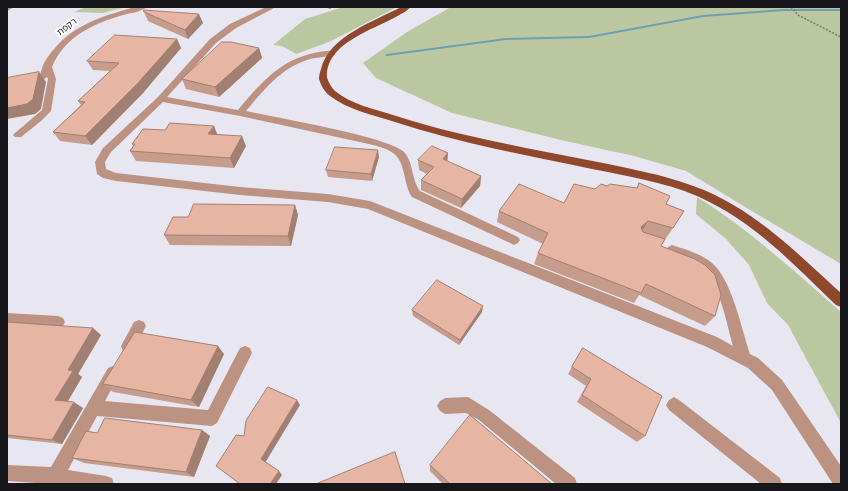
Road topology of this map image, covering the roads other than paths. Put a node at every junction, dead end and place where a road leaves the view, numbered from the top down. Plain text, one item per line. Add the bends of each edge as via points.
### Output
1 (10, 7) edge
2 (143, 7) edge
3 (272, 7) edge
4 (407, 7) edge
5 (7, 9) edge
6 (332, 53) junction
7 (47, 65) junction
8 (43, 77) dead end
9 (161, 100) junction
10 (240, 113) junction
11 (18, 134) dead end
12 (514, 240) dead end
13 (662, 246) edge
14 (841, 301) edge
15 (7, 319) edge
16 (58, 322) dead end
17 (139, 326) dead end
18 (245, 353) dead end
19 (744, 358) junction
20 (674, 405) dead end
21 (446, 406) dead end
22 (93, 408) junction
23 (7, 473) edge
24 (55, 476) junction
25 (841, 481) edge
26 (106, 484) edge
27 (569, 484) edge
28 (774, 484) edge

1 - 5 street
2 - 7 street, רקפת via 97,21 78,30 58,47
3 - 9 street via 242,21 219,36
4 - 6 main road via 351,36
6 - 10 street via 308,55 286,66 268,80
6 - 14 main road via 323,72 324,83 342,100 423,128 478,142 622,170 700,193 737,212 765,231
7 - 8 street, רקפת
7 - 11 street via 52,79 46,111
9 - 10 street
9 - 19 street via 104,154 100,165 103,173 116,177 225,190 332,198 370,205 712,342
10 - 12 street via 371,141 398,151 405,159 412,189 416,194
13 - 19 street via 696,260 713,271 720,284
15 - 16 street
17 - 22 street
18 - 22 street via 212,418
19 - 25 street via 762,370 777,385
20 - 28 street
21 - 27 street via 468,405 484,414
22 - 24 street
23 - 24 street
24 - 26 street

